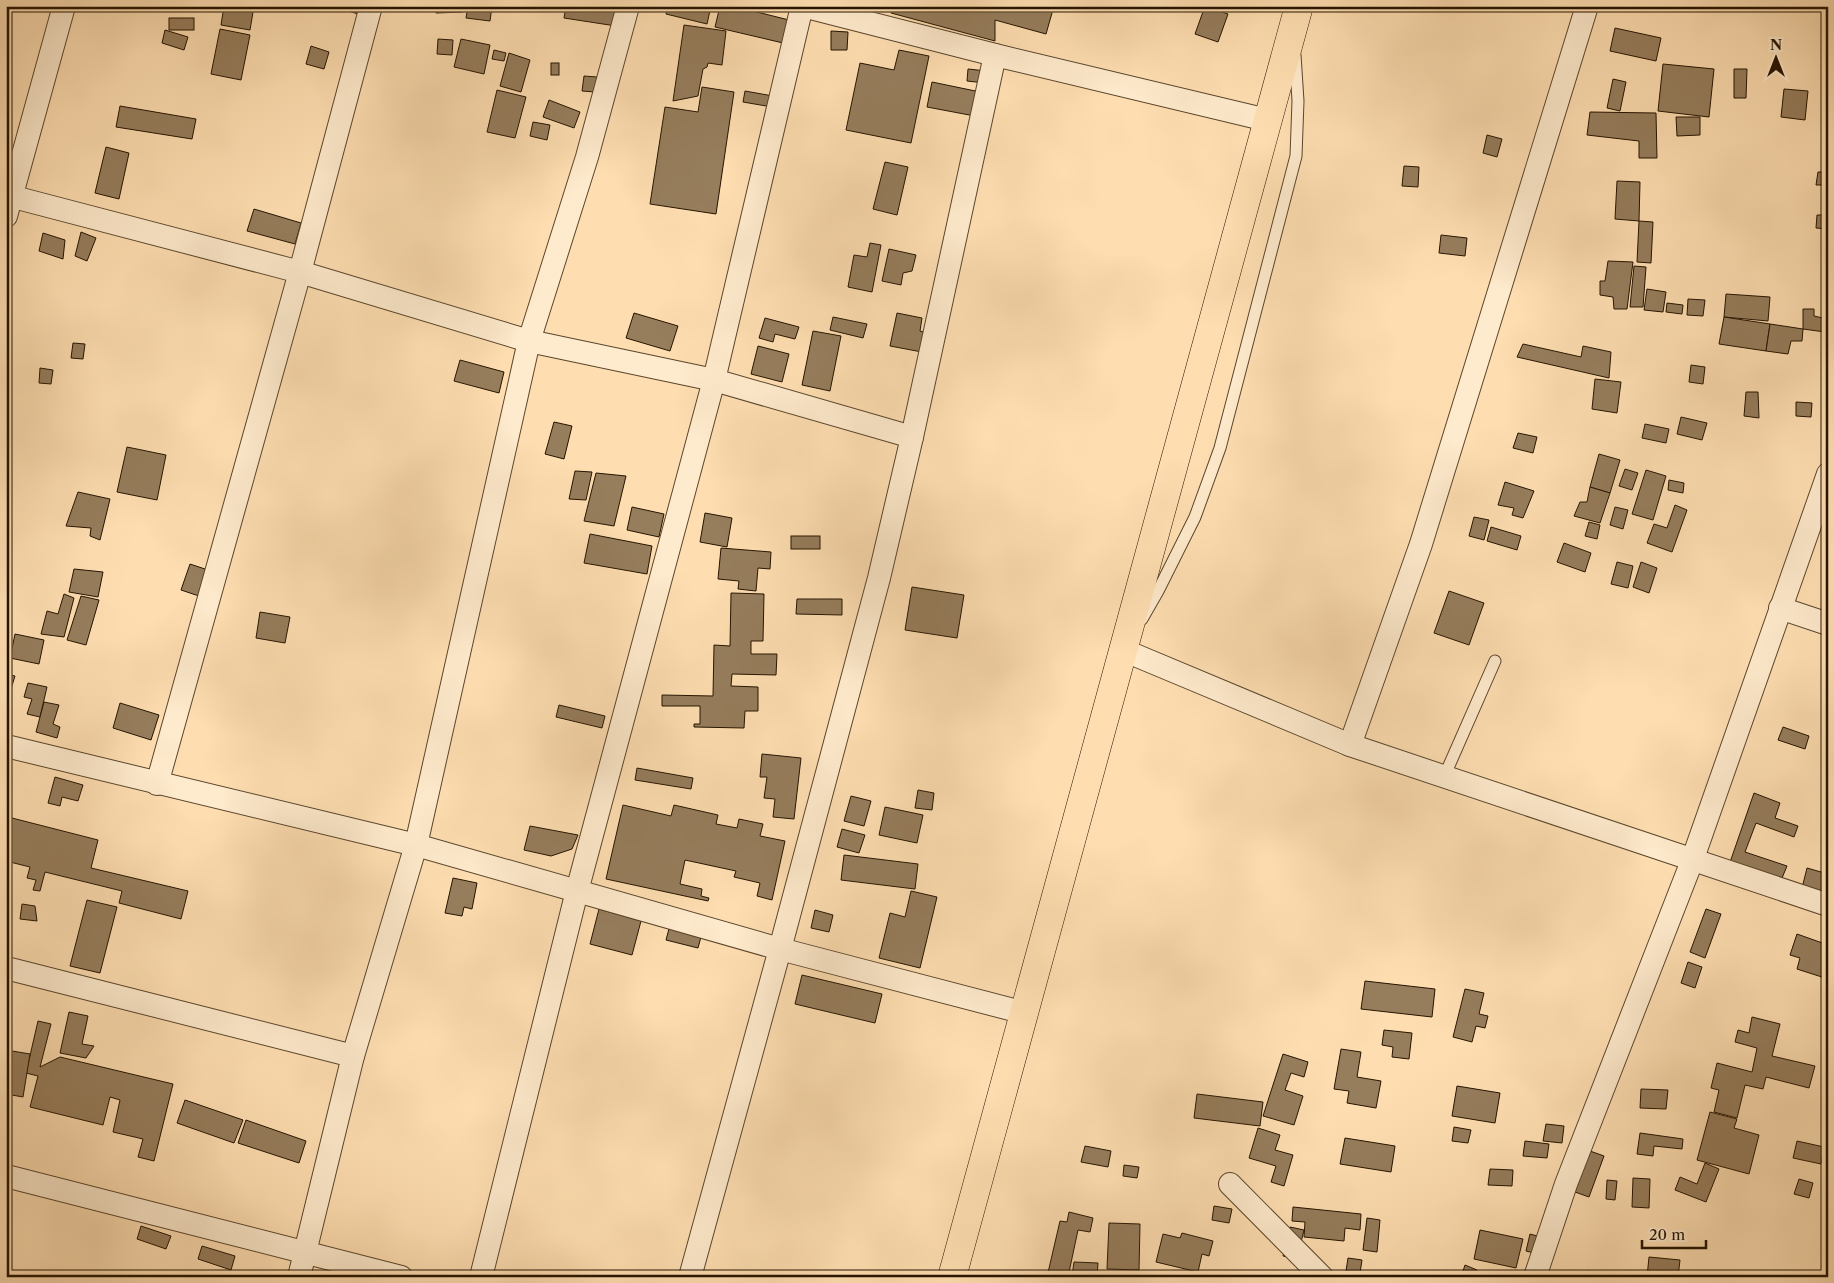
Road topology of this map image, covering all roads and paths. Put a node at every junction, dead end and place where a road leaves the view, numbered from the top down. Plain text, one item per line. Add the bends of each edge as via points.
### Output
1 (64, 6) edge
2 (371, 6) edge
3 (628, 6) edge
4 (802, 6) edge
5 (1587, 6) edge
6 (1296, 17) edge
7 (995, 55) junction
8 (1267, 120) junction
9 (8, 203) edge
10 (300, 272) junction
11 (529, 341) junction
12 (714, 380) junction
13 (912, 437) junction
14 (1828, 474) edge
15 (1780, 608) junction
16 (1828, 624) edge
17 (1123, 650) junction
18 (1496, 661) dead end
19 (1350, 745) junction
20 (6, 746) edge
21 (1444, 777) junction
22 (157, 784) junction
23 (416, 845) junction
24 (1692, 861) junction
25 (577, 891) junction
26 (1828, 905) edge
27 (780, 949) junction
28 (6, 968) edge
29 (1025, 1013) junction
30 (353, 1056) junction
31 (6, 1176) edge
32 (1230, 1184) dead end
33 (305, 1254) junction
34 (299, 1277) edge
35 (400, 1277) edge
36 (481, 1277) edge
37 (690, 1277) edge
38 (952, 1277) edge
39 (1322, 1277) edge
40 (1535, 1277) edge

1 - 9 street
2 - 10 street
3 - 11 street via 587,158
4 - 7 street
4 - 12 street
5 - 19 street via 1421,544
6 - 8 highway
6 - 17 lane via 1296,156 1220,448 1196,517
7 - 8 street
7 - 13 street
8 - 17 highway
9 - 10 street
10 - 11 street
10 - 22 street
11 - 12 street
11 - 23 street
12 - 13 street
12 - 25 street
13 - 27 street via 879,578
14 - 15 street
15 - 16 street
15 - 24 street
17 - 19 street
17 - 29 highway
18 - 21 lane
19 - 21 street
20 - 22 street
21 - 24 street
22 - 23 street
23 - 25 street
23 - 30 street
24 - 26 street
24 - 40 street via 1566,1184
25 - 27 street
25 - 36 street
27 - 29 street
27 - 37 street
28 - 30 street
29 - 38 highway
30 - 33 street
31 - 33 street
32 - 39 street
33 - 34 street
33 - 35 street

